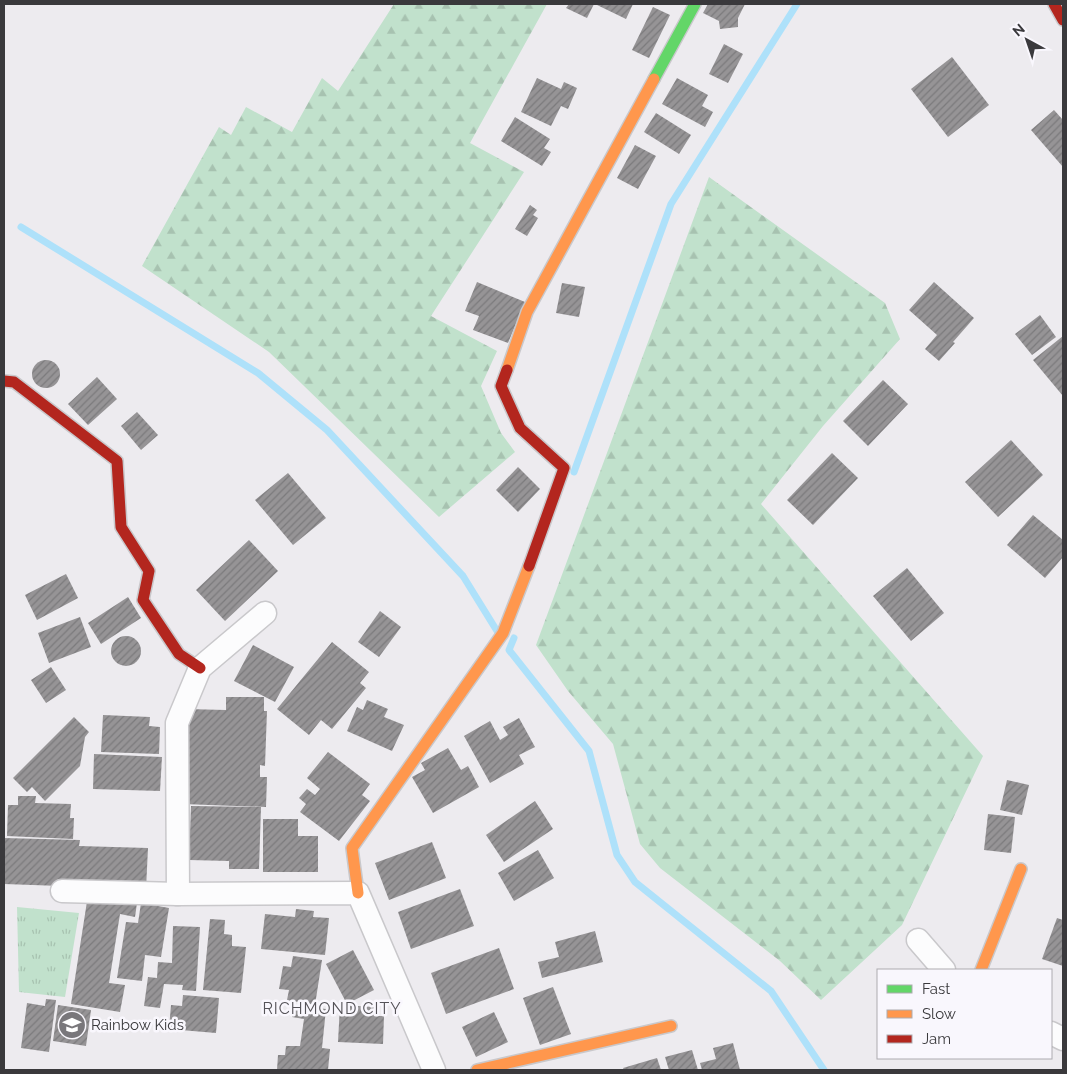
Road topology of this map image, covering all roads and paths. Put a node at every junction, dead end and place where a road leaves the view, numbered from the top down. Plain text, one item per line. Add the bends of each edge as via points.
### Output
1 (695, 4) edge
2 (1054, 4) edge
3 (1063, 20) edge
4 (4, 381) edge
5 (265, 613) dead end
6 (200, 668) junction
7 (1021, 869) dead end
8 (62, 891) dead end
9 (358, 893) junction
10 (178, 894) junction
11 (918, 940) dead end
12 (943, 969) edge
13 (981, 969) edge
14 (671, 1026) dead end
15 (434, 1070) edge
16 (477, 1070) edge

1 - 9 street via 527,312 501,386 520,428 564,468 500,636 352,848
2 - 3 street
4 - 6 street via 14,382 117,462 121,527 149,570 144,600 179,654
5 - 6 street
6 - 10 street via 177,723
7 - 13 street
8 - 10 street
9 - 10 street
9 - 15 street
11 - 12 street
14 - 16 street

